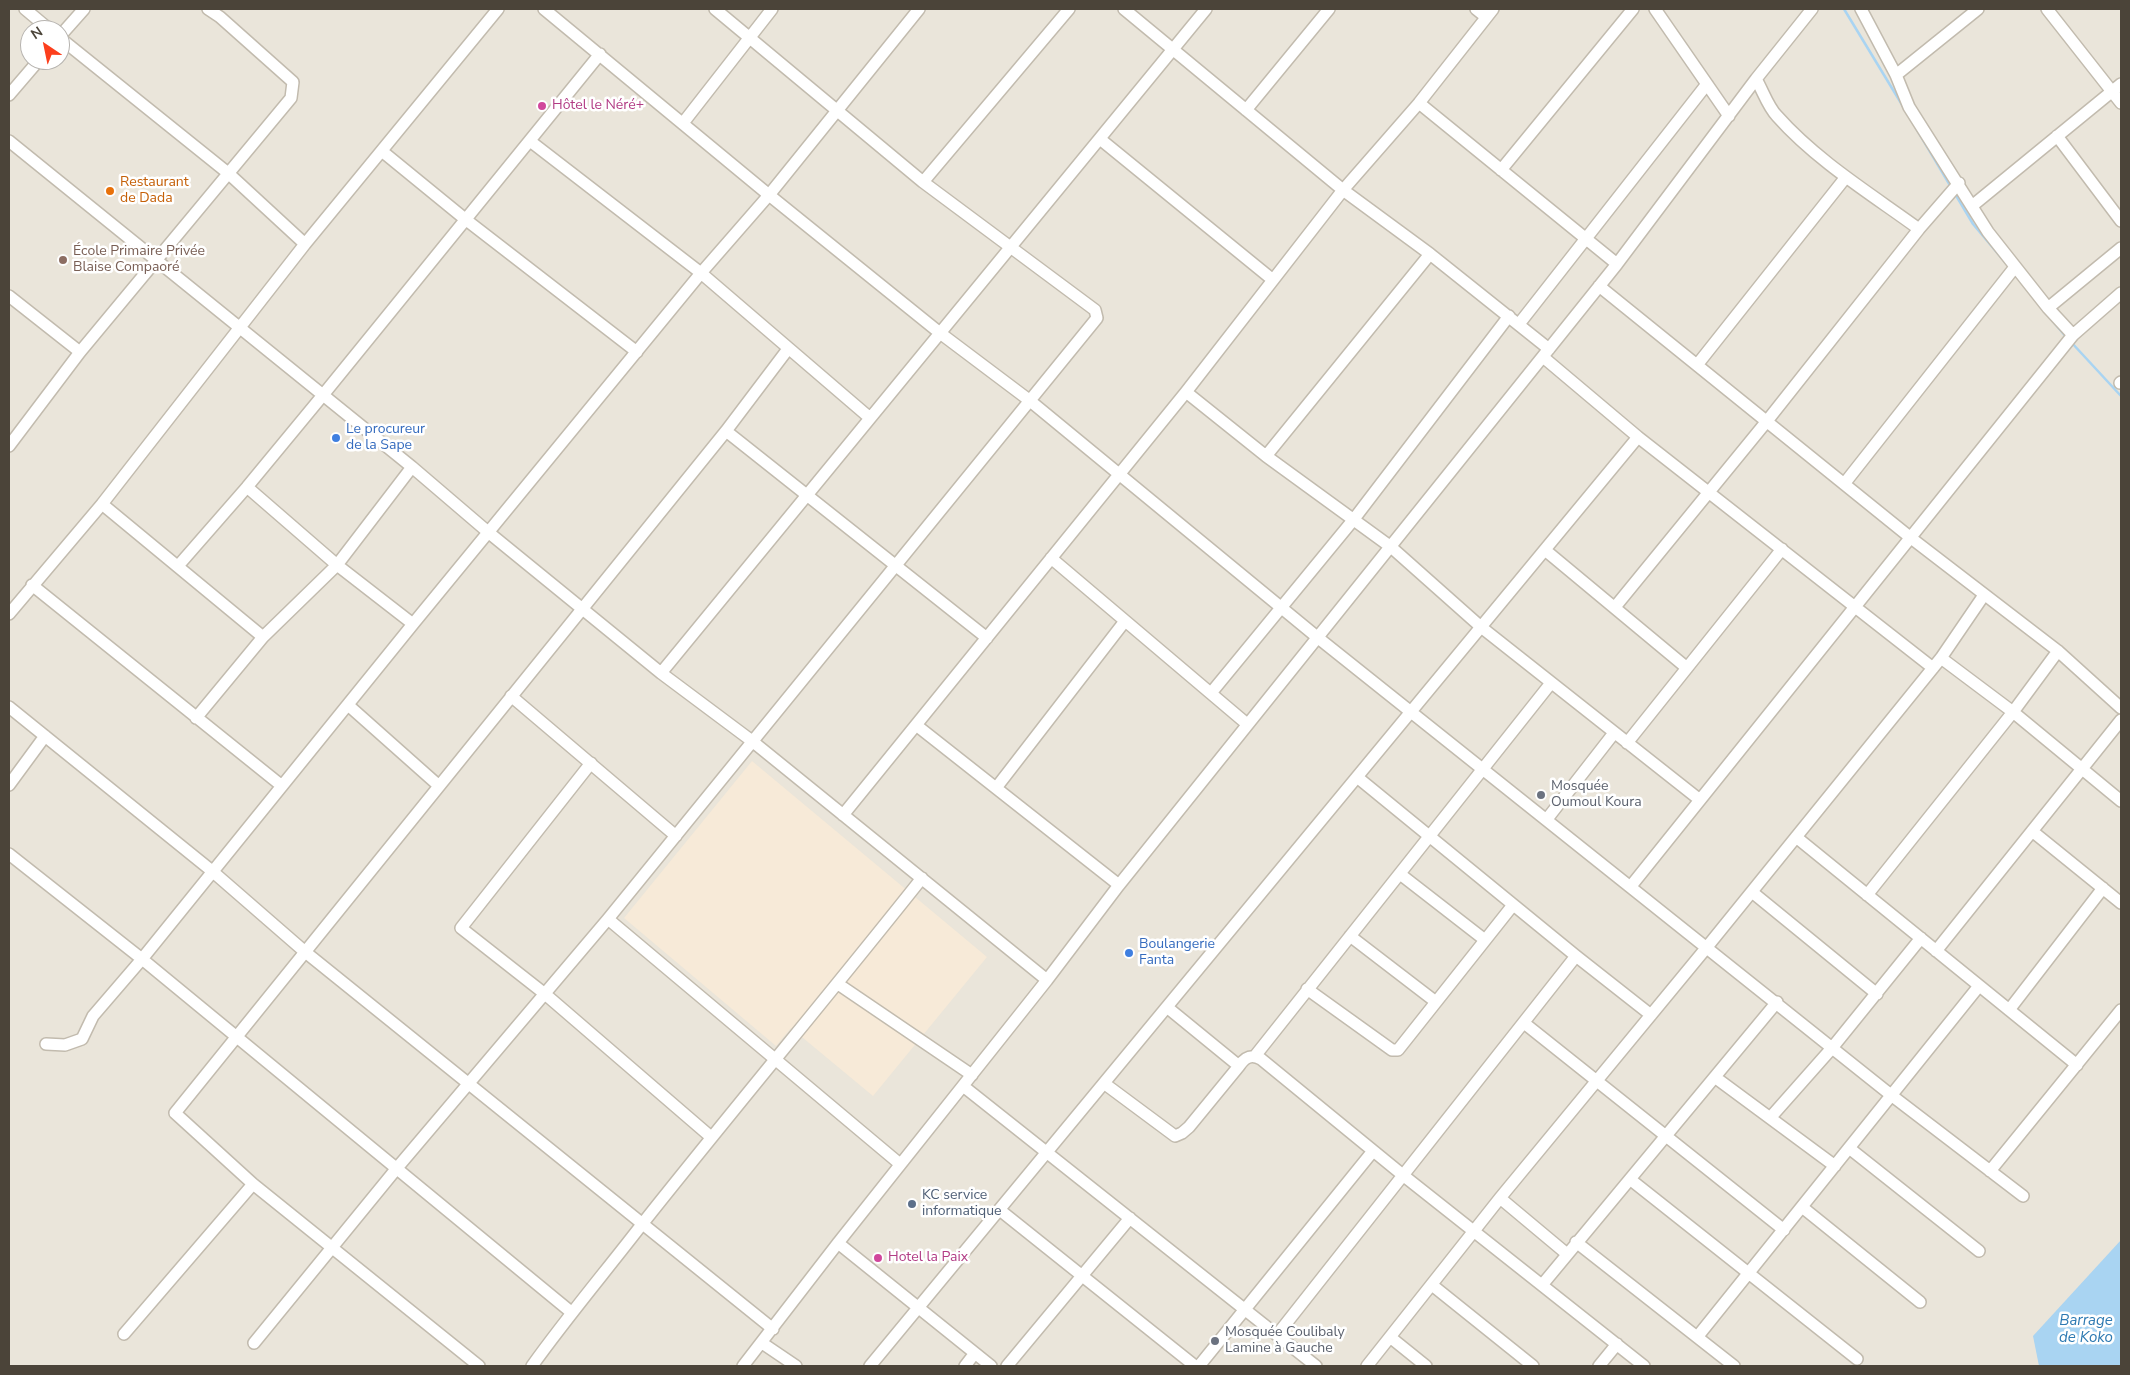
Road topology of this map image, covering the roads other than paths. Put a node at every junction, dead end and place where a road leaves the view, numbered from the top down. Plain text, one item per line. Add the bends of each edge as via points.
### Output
1 (25, 9) edge
2 (84, 9) edge
3 (208, 9) edge
4 (498, 9) edge
5 (544, 9) edge
6 (715, 9) edge
7 (772, 9) edge
8 (919, 9) edge
9 (1069, 9) edge
10 (1124, 9) edge
11 (1206, 9) edge
12 (1329, 9) edge
13 (1476, 9) edge
14 (1633, 9) edge
15 (1655, 9) edge
16 (1812, 9) edge
17 (1862, 9) edge
18 (1978, 9) edge
19 (2048, 9) edge
20 (223, 13) edge
21 (1490, 13) edge
22 (38, 20) edge
23 (70, 25) edge
24 (749, 37) junction
25 (70, 45) edge
26 (1173, 49) junction
27 (600, 54) junction
28 (30, 70) edge
29 (1896, 74) junction
30 (1756, 79) junction
31 (1707, 84) junction
32 (2121, 84) edge
33 (2112, 92) junction
34 (9, 95) edge
35 (1418, 102) junction
36 (2121, 103) edge
37 (837, 110) junction
38 (1246, 110) junction
39 (1729, 116) junction
40 (683, 123) junction
41 (2057, 136) junction
42 (1100, 139) junction
43 (530, 141) junction
44 (9, 142) edge
45 (383, 152) junction
46 (1501, 170) junction
47 (228, 174) junction
48 (1846, 177) junction
49 (923, 182) junction
50 (1959, 184) junction
51 (1343, 190) junction
52 (769, 195) junction
53 (1972, 206) junction
54 (465, 218) junction
55 (2121, 221) edge
56 (1919, 229) junction
57 (1586, 238) junction
58 (305, 244) junction
59 (1010, 248) junction
60 (2121, 248) edge
61 (1430, 254) junction
62 (156, 260) junction
63 (1617, 264) junction
64 (2015, 267) junction
65 (701, 273) junction
66 (1273, 280) junction
67 (1599, 286) junction
68 (2121, 293) edge
69 (9, 296) edge
70 (2048, 308) junction
71 (1509, 316) junction
72 (1518, 324) junction
73 (240, 328) junction
74 (940, 333) junction
75 (2073, 335) junction
76 (788, 349) junction
77 (80, 352) junction
78 (637, 352) junction
79 (1546, 353) junction
80 (1697, 365) junction
81 (1186, 392) junction
82 (323, 396) junction
83 (1029, 400) junction
84 (870, 418) junction
85 (1767, 421) junction
86 (726, 430) junction
87 (1638, 437) junction
88 (11, 438) edge
89 (1266, 456) junction
90 (412, 467) junction
91 (1120, 474) junction
92 (1844, 484) junction
93 (247, 488) junction
94 (1708, 492) junction
95 (807, 494) junction
96 (102, 504) junction
97 (1354, 519) junction
98 (488, 532) junction
99 (1911, 538) junction
100 (1391, 547) junction
101 (1782, 549) junction
102 (1545, 550) junction
103 (1052, 558) junction
104 (337, 565) junction
105 (178, 566) junction
106 (895, 566) junction
107 (32, 585) junction
108 (1984, 595) junction
109 (1616, 607) junction
110 (1856, 607) junction
111 (581, 608) junction
112 (1282, 608) junction
113 (9, 614) edge
114 (1126, 621) junction
115 (413, 624) junction
116 (1481, 627) junction
117 (263, 637) junction
118 (1317, 637) junction
119 (987, 638) junction
120 (2058, 651) junction
121 (1940, 658) junction
122 (1687, 668) junction
123 (1933, 668) junction
124 (661, 673) junction
125 (1551, 683) junction
126 (1211, 693) junction
127 (511, 696) junction
128 (348, 705) junction
129 (9, 707) edge
130 (2121, 708) edge
131 (1412, 711) junction
132 (2013, 712) junction
133 (196, 718) junction
134 (2121, 720) edge
135 (1248, 724) junction
136 (916, 725) junction
137 (1614, 733) junction
138 (45, 736) junction
139 (752, 741) junction
140 (1627, 743) junction
141 (591, 763) junction
142 (1482, 767) junction
143 (2082, 770) junction
144 (1357, 777) junction
145 (9, 785) edge
146 (438, 785) junction
147 (282, 786) junction
148 (996, 788) junction
149 (1700, 800) junction
150 (2121, 801) edge
151 (843, 815) junction
152 (1547, 819) junction
153 (2032, 831) junction
154 (676, 836) junction
155 (1429, 837) junction
156 (1796, 837) junction
157 (9, 854) edge
158 (212, 871) junction
159 (1400, 874) junction
160 (922, 878) junction
161 (1119, 885) junction
162 (1631, 886) junction
163 (2103, 888) junction
164 (1752, 892) junction
165 (1867, 895) junction
166 (2121, 903) edge
167 (1513, 905) junction
168 (608, 919) junction
169 (1350, 936) junction
170 (1920, 938) junction
171 (1485, 940) junction
172 (1707, 947) junction
173 (304, 950) junction
174 (1936, 951) junction
175 (1576, 956) junction
176 (142, 959) junction
177 (1047, 980) junction
178 (838, 984) junction
179 (1979, 986) junction
180 (1307, 989) junction
181 (545, 994) junction
182 (1877, 994) junction
183 (1436, 1002) junction
184 (1777, 1002) junction
185 (1168, 1008) junction
186 (2009, 1010) junction
187 (2121, 1010) edge
188 (1651, 1015) junction
189 (1524, 1023) junction
190 (236, 1038) junction
191 (46, 1044) dead end
192 (1832, 1048) junction
193 (1254, 1056) junction
194 (776, 1060) junction
195 (2077, 1065) junction
196 (1239, 1066) junction
197 (972, 1075) junction
198 (1716, 1078) junction
199 (1596, 1081) junction
200 (470, 1084) junction
201 (1105, 1084) junction
202 (963, 1086) junction
203 (1891, 1095) junction
204 (1770, 1118) junction
205 (1667, 1136) junction
206 (711, 1137) junction
207 (1849, 1148) junction
208 (1373, 1151) junction
209 (1048, 1153) junction
210 (900, 1164) junction
211 (1835, 1166) junction
212 (398, 1168) junction
213 (1990, 1171) junction
214 (1404, 1176) junction
215 (1631, 1180) junction
216 (253, 1184) junction
217 (2023, 1196) dead end
218 (1500, 1198) junction
219 (1802, 1207) junction
220 (1001, 1211) junction
221 (1130, 1218) junction
222 (643, 1224) junction
223 (1784, 1230) junction
224 (1474, 1231) junction
225 (1576, 1242) junction
226 (838, 1243) junction
227 (331, 1249) junction
228 (1979, 1251) dead end
229 (1567, 1254) junction
230 (1749, 1273) junction
231 (1082, 1276) junction
232 (1432, 1284) junction
233 (1542, 1285) junction
234 (1920, 1302) dead end
235 (920, 1308) junction
236 (1245, 1310) junction
237 (571, 1312) junction
238 (773, 1330) junction
239 (124, 1334) dead end
240 (1277, 1335) junction
241 (1698, 1336) junction
242 (1390, 1337) junction
243 (254, 1343) dead end
244 (762, 1343) junction
245 (1617, 1344) junction
246 (975, 1354) junction
247 (1857, 1359) dead end
248 (479, 1366) edge
249 (532, 1366) edge
250 (743, 1366) edge
251 (796, 1366) edge
252 (870, 1366) edge
253 (965, 1366) edge
254 (991, 1366) edge
255 (1007, 1366) edge
256 (1195, 1366) edge
257 (1199, 1366) edge
258 (1316, 1366) edge
259 (1367, 1366) edge
260 (1426, 1366) edge
261 (1534, 1366) edge
262 (1599, 1366) edge
263 (1644, 1366) edge
264 (1734, 1366) edge

1 - 22 street
2 - 23 street
3 - 20 street
4 - 45 street
5 - 27 street
6 - 24 street
7 - 24 street
8 - 37 street
9 - 49 street
10 - 26 street
11 - 26 street
12 - 38 street
13 - 21 street
14 - 46 street
15 - 31 street
16 - 30 street
17 - 29 street
18 - 29 street
19 - 33 street
20 - 47 street via 292,82 291,98
21 - 35 street
24 - 37 street
24 - 40 street
25 - 47 street
26 - 38 street
26 - 42 street
27 - 40 street
27 - 43 street
28 - 34 street
29 - 50 street via 1909,107
30 - 39 street
30 - 48 street via 1776,115
31 - 39 street
31 - 57 street
32 - 33 street
33 - 36 street
33 - 41 street
35 - 46 street
35 - 51 street
37 - 49 street
37 - 52 street
38 - 51 street
39 - 63 street
40 - 52 street
41 - 53 street
41 - 55 street
42 - 59 street
42 - 66 street
43 - 54 street
43 - 65 street
44 - 62 street
45 - 54 street
45 - 58 street
46 - 57 street
47 - 58 street
47 - 62 street
48 - 56 street
48 - 80 street
49 - 59 street
50 - 53 street
50 - 56 street
51 - 61 street
51 - 66 street
52 - 65 street
52 - 74 street
53 - 64 street
54 - 78 street
54 - 82 street
56 - 85 street
57 - 63 street
57 - 72 street
58 - 73 street
59 - 74 street
59 - 83 street via 1094,310 1097,318
60 - 70 street
61 - 71 street
61 - 89 street
62 - 73 street
62 - 77 street
63 - 67 street
64 - 70 street
64 - 92 street
65 - 76 street
65 - 78 street
66 - 81 street
67 - 79 street
67 - 80 street
68 - 75 street
69 - 77 street
70 - 75 street
71 - 72 street
71 - 97 street
72 - 79 street
73 - 82 street
73 - 96 street
74 - 83 street
74 - 84 street
75 - 99 street
76 - 84 street
76 - 86 street
77 - 88 street
78 - 98 street
79 - 87 street
79 - 100 street
80 - 85 street
81 - 89 street
81 - 91 street
82 - 90 street
82 - 93 street
83 - 91 street
83 - 106 street
84 - 95 street
85 - 92 street
85 - 94 street
86 - 95 street
86 - 111 street
87 - 94 street
87 - 102 street
89 - 97 street
90 - 98 street
90 - 104 street
91 - 103 street
91 - 112 street
92 - 99 street
93 - 104 street
93 - 105 street
94 - 101 street
94 - 109 street
95 - 106 street
95 - 124 street
96 - 105 street
96 - 107 street
97 - 100 street
97 - 112 street
98 - 111 street
98 - 115 street
99 - 108 street
99 - 110 street
100 - 116 street
100 - 118 street
101 - 110 street
101 - 122 street
102 - 109 street
102 - 116 street
103 - 114 street
103 - 119 street
104 - 115 street
104 - 117 street
105 - 117 street
106 - 119 street
106 - 139 street
107 - 113 street
107 - 133 street
108 - 120 street
108 - 121 street
109 - 122 street
110 - 123 street
110 - 149 street
111 - 124 street
111 - 127 street
112 - 118 street
112 - 126 street
114 - 126 street
114 - 148 street
115 - 128 street
116 - 125 street
116 - 131 street
117 - 133 street
118 - 131 street
118 - 135 street
119 - 136 street
120 - 130 street
120 - 132 street
121 - 123 street
121 - 132 street
122 - 140 street
123 - 156 street
124 - 139 street
125 - 137 street
125 - 142 street
126 - 135 street
127 - 141 street
127 - 146 street
128 - 146 street
128 - 147 street
129 - 138 street
131 - 142 street
131 - 144 street
132 - 143 street
132 - 165 street
133 - 147 street
134 - 143 street
135 - 161 street
136 - 148 street
136 - 151 street
137 - 140 street
137 - 152 street
138 - 145 street
138 - 158 street
139 - 151 street
139 - 154 street
140 - 149 street
141 - 154 street
141 - 181 street via 462,928
142 - 152 street
142 - 155 street
143 - 150 street
143 - 153 street
144 - 155 street
144 - 185 street
146 - 173 street
147 - 158 street
148 - 161 street
149 - 162 street
151 - 160 street
152 - 162 street
153 - 163 street
153 - 174 street
154 - 168 street
155 - 159 street
155 - 167 street
156 - 164 street
156 - 165 street
157 - 176 street
158 - 173 street
158 - 176 street
159 - 169 street
159 - 171 street
160 - 177 street
160 - 178 street
161 - 177 street
162 - 172 street
163 - 166 street
163 - 186 street
164 - 172 street
164 - 182 street
165 - 170 street
167 - 171 street
167 - 175 street
168 - 181 street
168 - 194 street
169 - 180 street
169 - 183 street
170 - 174 street
170 - 182 street
171 - 183 street
172 - 184 street
172 - 188 street
173 - 190 street
173 - 200 street
174 - 179 street
175 - 188 street
175 - 189 street
176 - 190 street
176 - 191 street via 93,1016 82,1038 64,1045
177 - 197 street
178 - 194 street
178 - 197 street
179 - 186 street
179 - 203 street
180 - 183 street via 1392,1050 1398,1050
180 - 193 street
181 - 200 street
181 - 206 street
182 - 192 street
184 - 192 street
184 - 198 street
185 - 196 street
185 - 201 street
186 - 195 street
187 - 195 street
188 - 199 street
189 - 199 street
189 - 214 street
190 - 212 street
190 - 216 street via 175,1113
192 - 203 street
192 - 204 street
193 - 196 street via 1244,1058
193 - 208 street
194 - 206 street
194 - 210 street
195 - 213 street
196 - 201 street via 1189,1127 1175,1136
197 - 202 street
198 - 204 street
198 - 205 street
199 - 205 street
199 - 218 street
200 - 212 street
200 - 222 street
201 - 209 street
202 - 209 street
202 - 210 street
203 - 207 street
203 - 213 street
204 - 211 street
205 - 215 street
205 - 223 street
206 - 222 street
207 - 211 street
207 - 228 street
208 - 214 street
208 - 236 street
209 - 220 street
209 - 221 street
210 - 226 street
211 - 219 street
212 - 227 street
212 - 237 street
213 - 217 street
214 - 224 street
214 - 240 street
215 - 225 street
215 - 230 street
216 - 227 street
216 - 239 street
218 - 224 street
218 - 229 street
219 - 223 street
219 - 234 street
220 - 231 street
220 - 235 street
221 - 231 street
221 - 236 street
222 - 237 street
222 - 238 street
223 - 230 street
224 - 232 street
224 - 233 street
225 - 229 street
225 - 241 street
226 - 235 street
226 - 238 street
227 - 243 street
227 - 248 street
229 - 233 street
230 - 241 street
230 - 247 street
231 - 255 street
231 - 256 street
232 - 242 street
232 - 261 street
233 - 245 street
235 - 246 street
235 - 252 street
236 - 240 street
236 - 257 street
237 - 249 street
238 - 244 street
240 - 258 street
241 - 264 street
242 - 259 street
242 - 260 street
244 - 250 street
244 - 251 street
245 - 262 street
245 - 263 street
246 - 253 street
246 - 254 street

